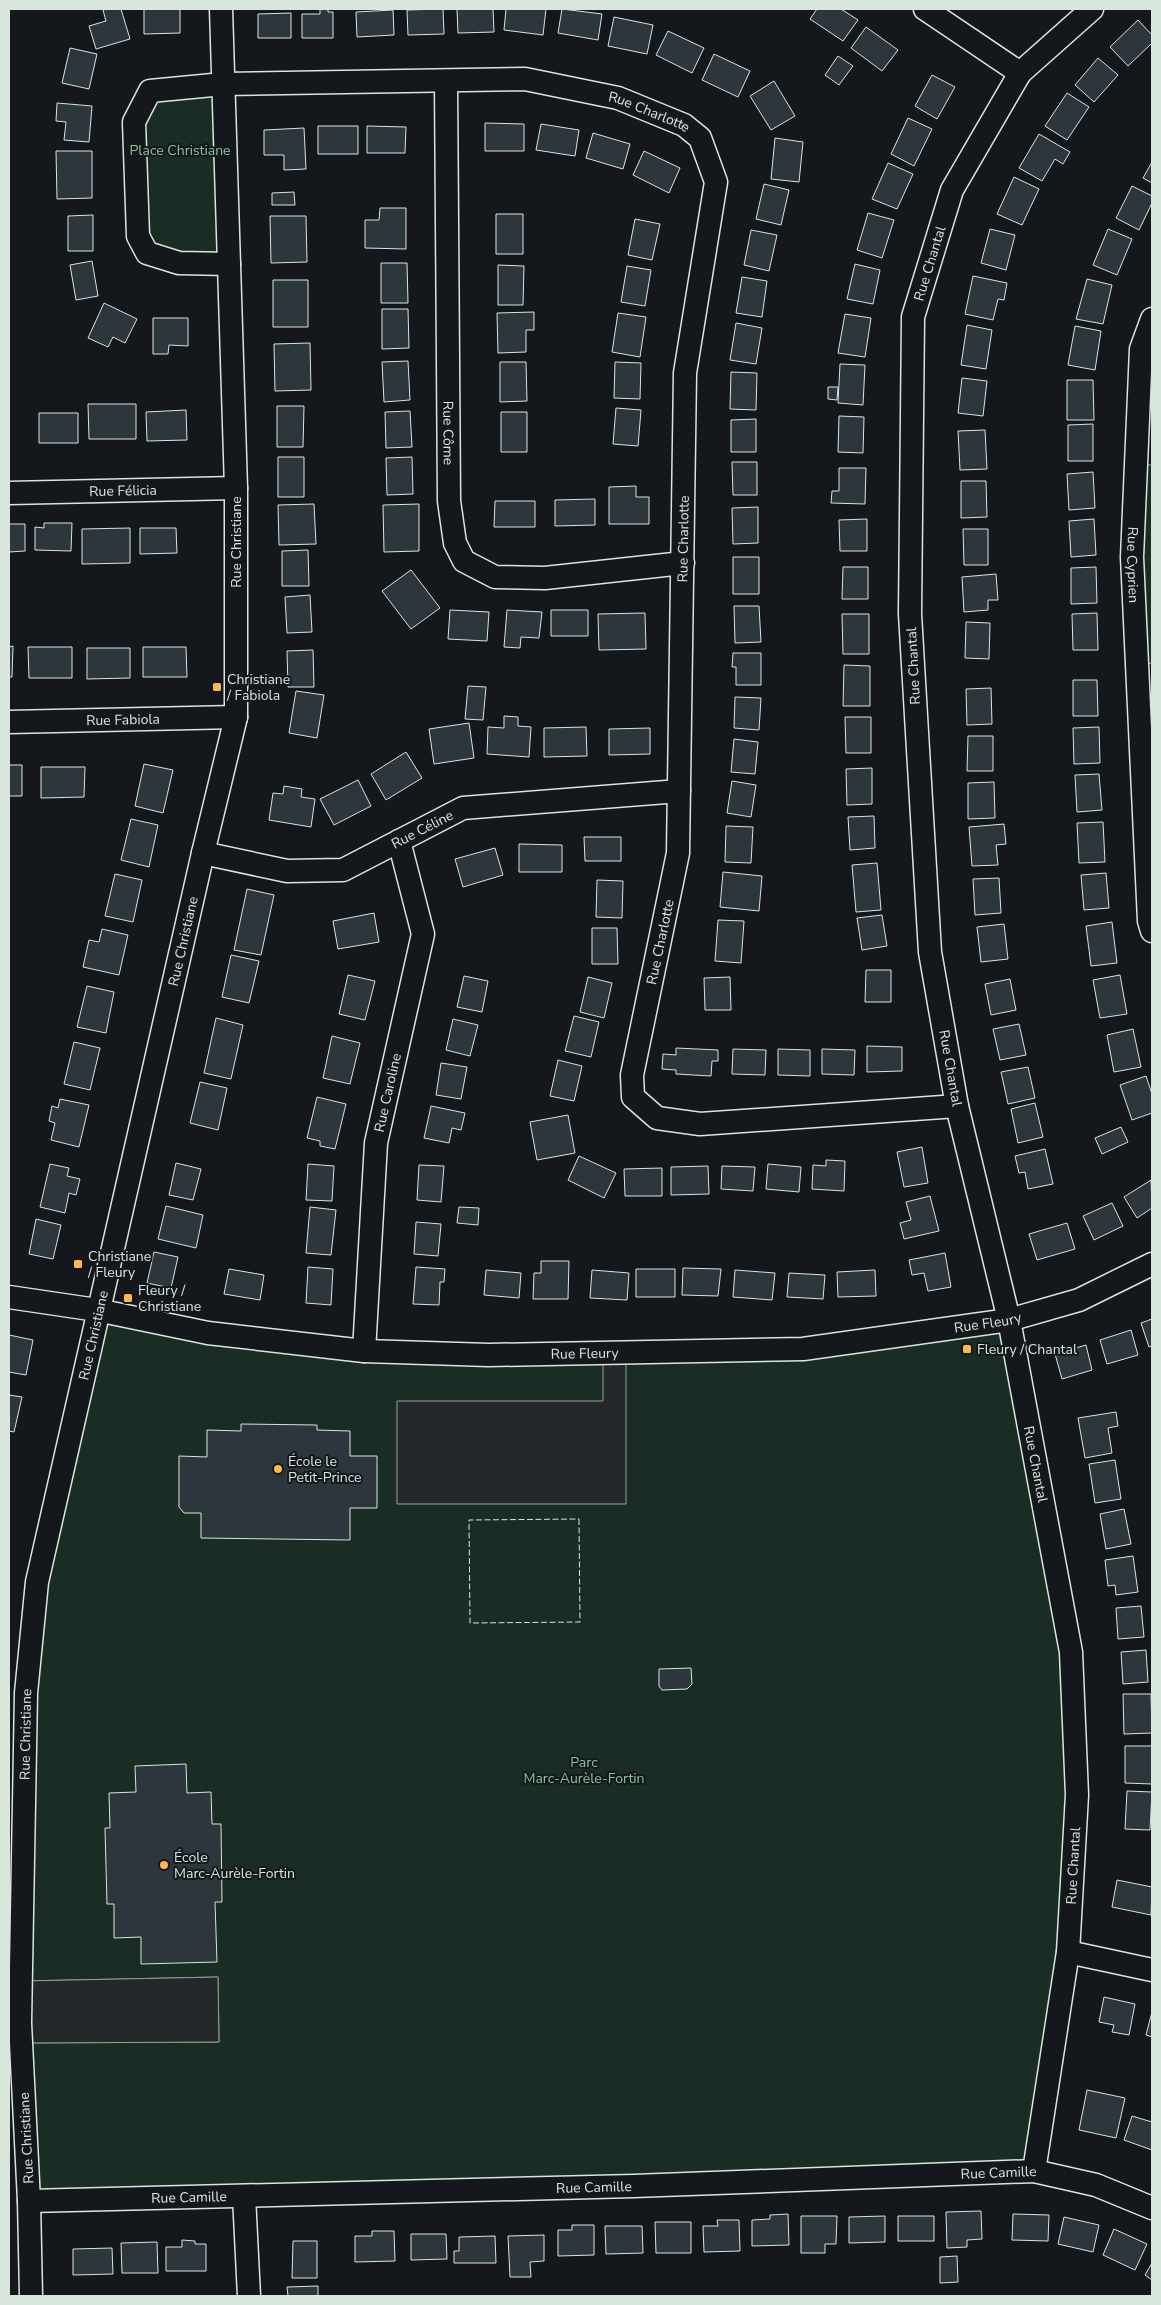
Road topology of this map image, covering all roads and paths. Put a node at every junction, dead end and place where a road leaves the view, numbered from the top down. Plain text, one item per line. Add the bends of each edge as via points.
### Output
1 (221, 9) edge
2 (926, 9) edge
3 (1092, 9) edge
4 (1020, 73) junction
5 (446, 81) junction
6 (223, 84) junction
7 (229, 264) junction
8 (1152, 319) edge
9 (1144, 464) edge
10 (236, 488) junction
11 (9, 493) edge
12 (683, 563) junction
13 (1145, 664) edge
14 (236, 718) junction
15 (9, 722) edge
16 (679, 791) junction
17 (399, 841) junction
18 (203, 853) junction
19 (1151, 924) edge
20 (957, 1106) junction
21 (1152, 1264) edge
22 (9, 1297) edge
23 (97, 1310) junction
24 (1009, 1320) junction
25 (364, 1351) junction
26 (1068, 1952) junction
27 (1152, 1970) edge
28 (1034, 2171) junction
29 (244, 2196) junction
30 (29, 2200) junction
31 (1152, 2208) edge
32 (31, 2296) edge
33 (249, 2296) edge

1 - 6 street, Rue Christiane
2 - 4 street
3 - 4 street, Rue Chantal
4 - 20 street, Rue Chantal via 952,190 913,317 910,614 930,952
5 - 6 street, Rue Charlotte
5 - 12 street, Rue Charlotte via 525,79 618,98 684,125 700,138 716,182 686,373
5 - 12 street, Rue Côme via 449,501 455,543 464,561 495,577 545,578
6 - 7 street, Rue Christiane
6 - 7 street via 150,91 134,122 138,236 147,253 179,263
7 - 10 street, Rue Christiane
8 - 9 street, Rue Cyprien via 1141,349
9 - 13 street, Rue Cyprien via 1132,557
10 - 11 street, Rue Félicia
10 - 14 street, Rue Christiane
12 - 16 street, Rue Charlotte
13 - 19 street, Rue Cyprien
14 - 15 street, Rue Fabiola
14 - 18 street, Rue Christiane
16 - 17 street, Rue Céline via 462,808
16 - 20 street, Rue Charlotte via 678,853 632,1075 633,1097 657,1118 700,1124
17 - 18 street, Rue Céline via 343,870 287,871
17 - 25 street, Rue Caroline via 423,934 376,1143
18 - 23 street, Rue Christiane
20 - 24 street, Rue Chantal
21 - 24 street, Rue Fleury via 1079,1300
22 - 23 street, Rue Fleury
23 - 25 street, Rue Fleury via 208,1333
23 - 30 street, Rue Christiane via 37,1582 26,1693 20,2023
24 - 25 street, Rue Fleury via 803,1349 489,1355
24 - 26 street, Rue Chantal via 1071,1652 1077,1795
26 - 27 street
26 - 28 street, Rue Chantal
28 - 29 street, Rue Camille
28 - 31 street, Rue Camille via 1096,2184
29 - 30 street, Rue Camille
29 - 33 street
30 - 32 street, Rue Christiane

